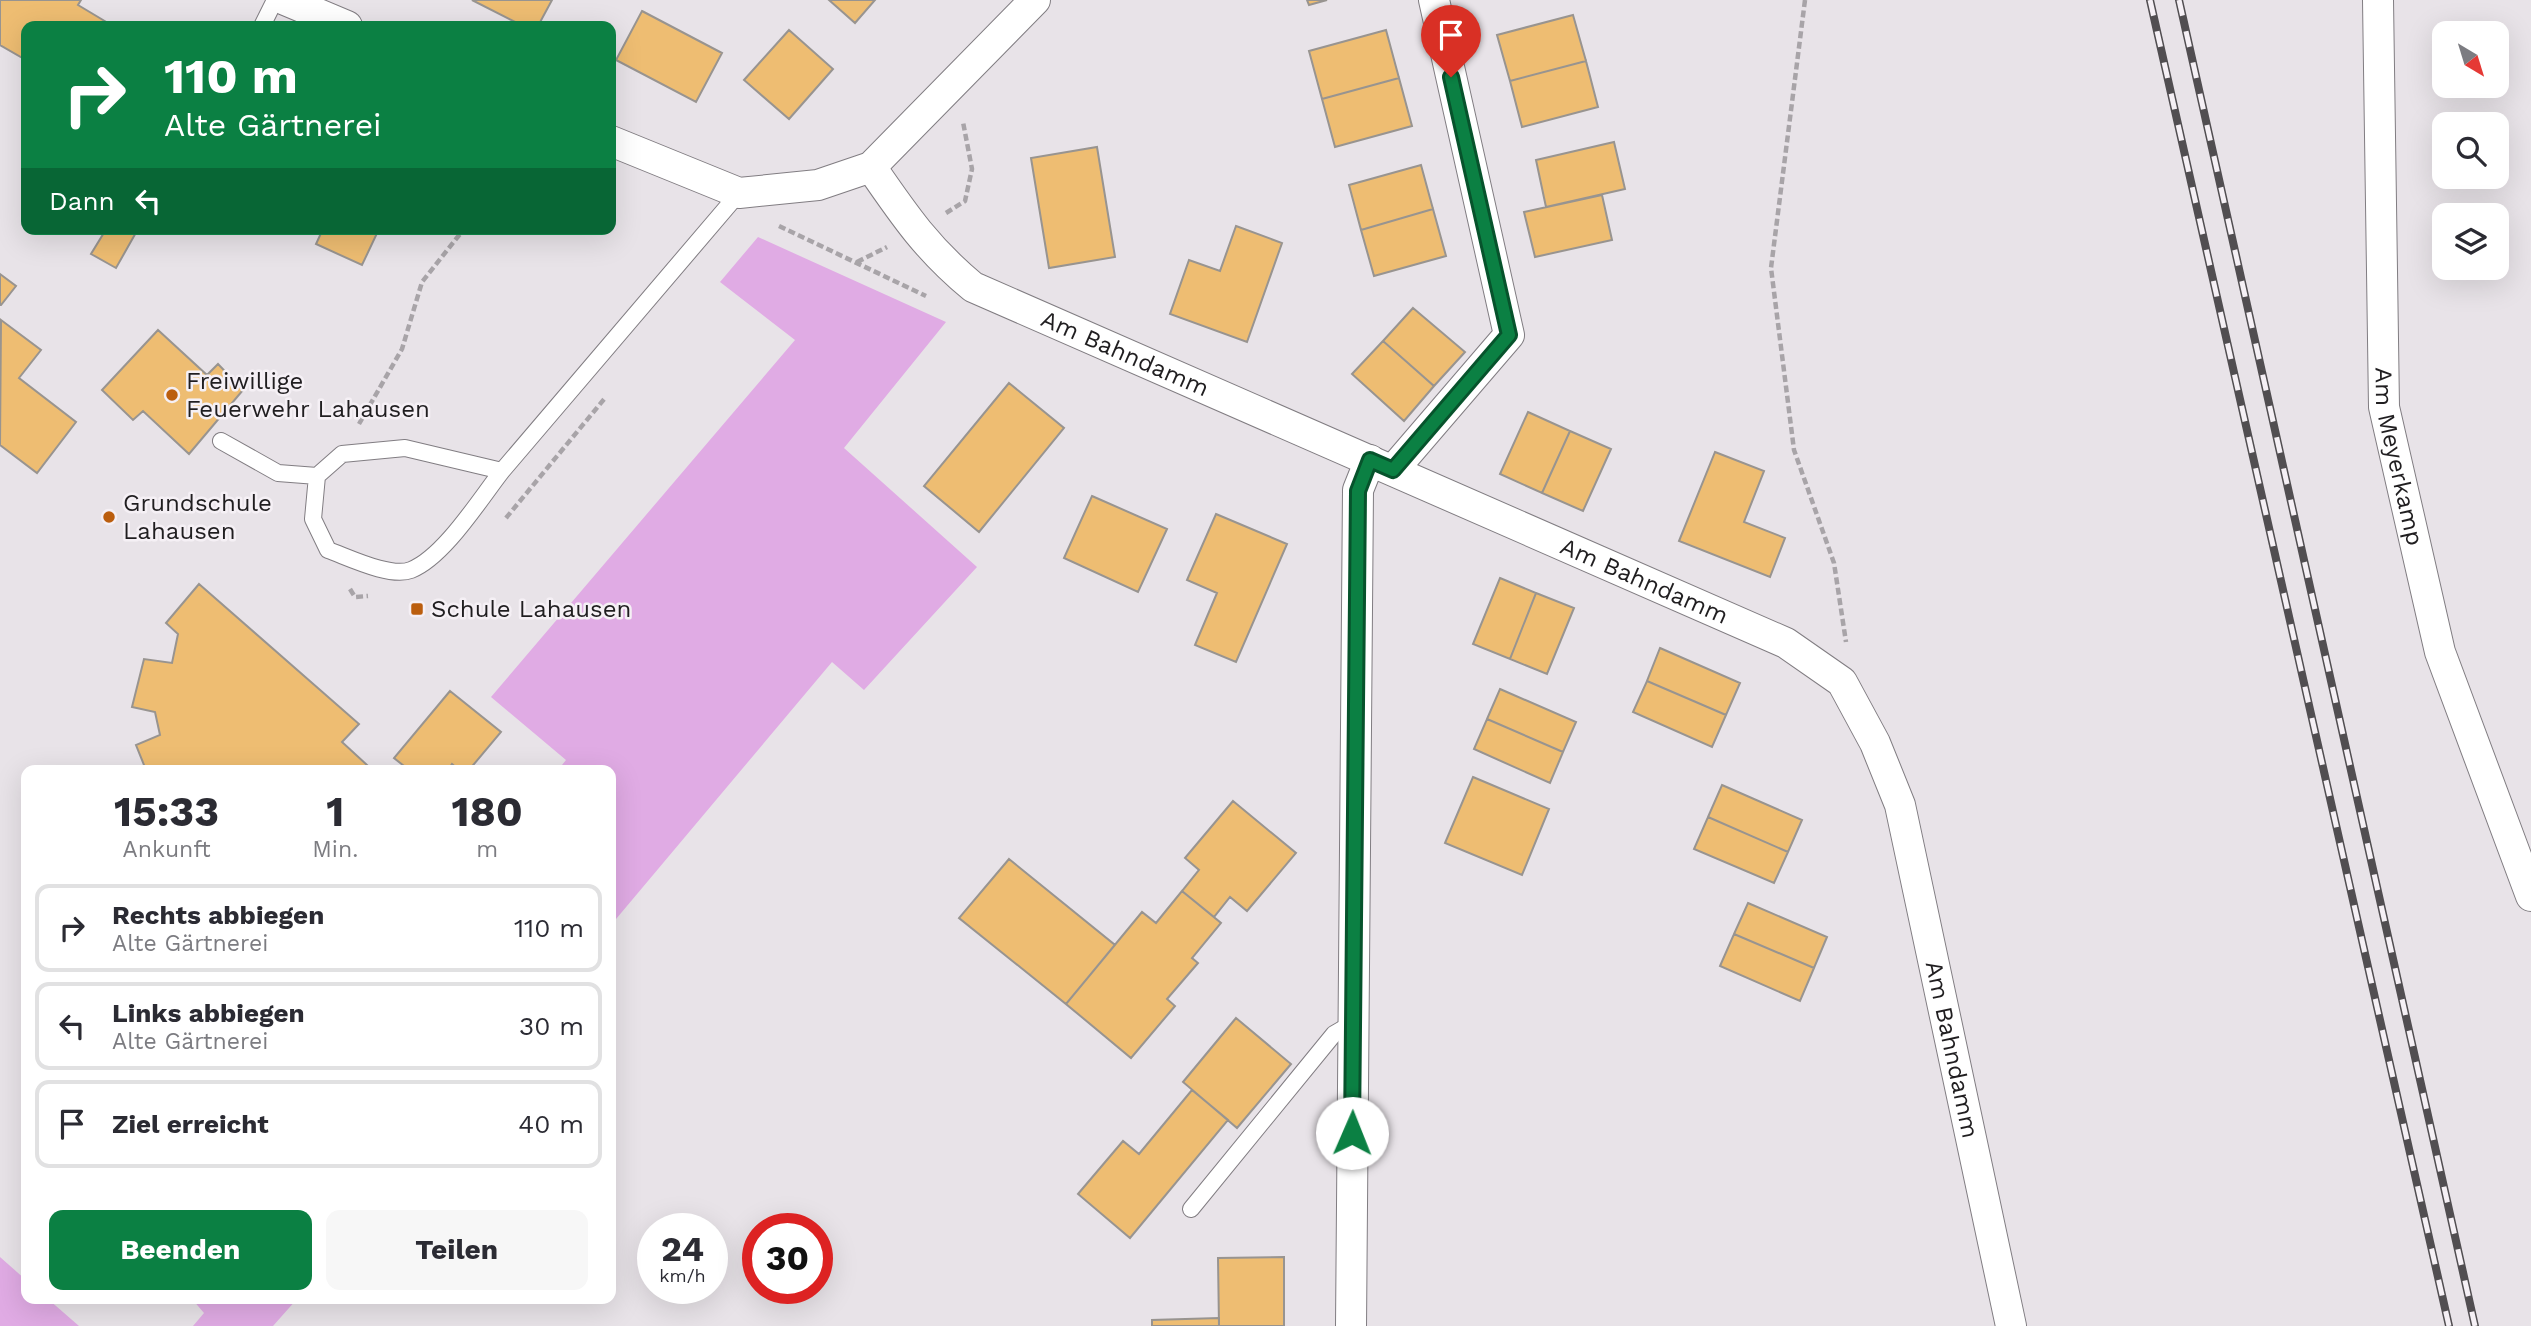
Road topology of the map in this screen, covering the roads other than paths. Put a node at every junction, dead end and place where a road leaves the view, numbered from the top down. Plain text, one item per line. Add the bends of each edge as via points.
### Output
1 (275, 0) edge
2 (285, 0) edge
3 (1035, 0) edge
4 (1434, 0) edge
5 (2378, 0) edge
6 (264, 21) edge
7 (335, 21) edge
8 (616, 144) edge
9 (871, 167) junction
10 (731, 203) junction
11 (221, 441) dead end
12 (1381, 465) junction
13 (502, 471) junction
14 (317, 477) junction
15 (2531, 896) edge
16 (1353, 1023) junction
17 (1191, 1209) dead end
18 (1351, 1326) edge
19 (2011, 1326) edge

1 - 6 lane
2 - 7 street
3 - 9 street
4 - 12 street via 1509,335
5 - 15 street, Am Meyerkamp via 2384,407 2440,652
8 - 10 street
9 - 10 street via 818,186
9 - 12 street, Am Bahndamm via 915,232 973,287
10 - 13 lane
11 - 14 lane via 278,473
12 - 16 street via 1358,491
12 - 19 street, Am Bahndamm via 1786,643 1842,682 1875,743 1900,805
13 - 14 lane via 405,448 342,454
13 - 14 lane via 437,552 409,571 375,568 328,550 313,519
16 - 17 lane via 1334,1034
16 - 18 street

